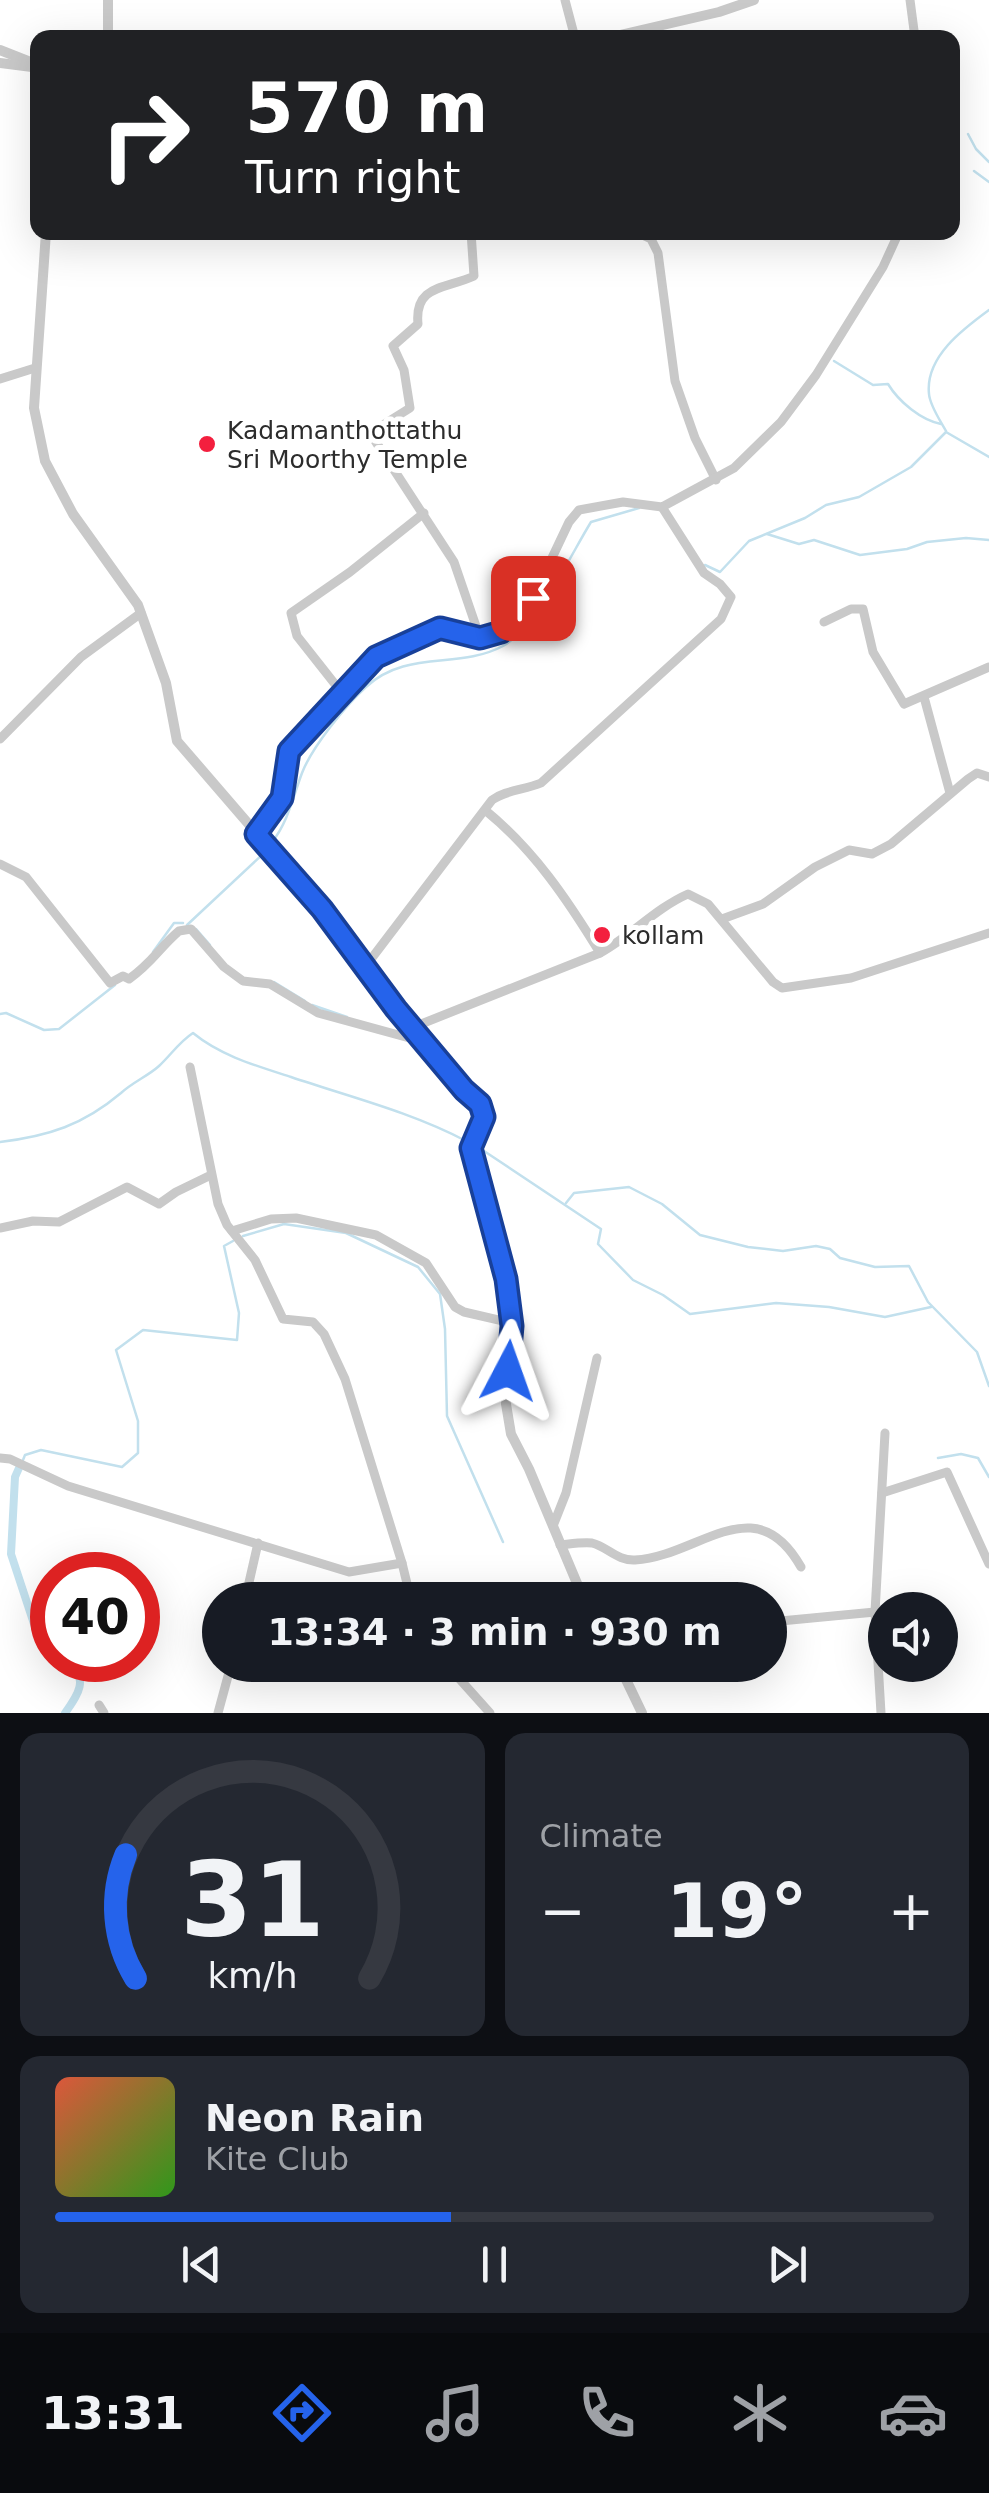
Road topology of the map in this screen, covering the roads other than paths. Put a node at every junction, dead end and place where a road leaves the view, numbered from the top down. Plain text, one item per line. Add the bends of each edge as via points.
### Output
1 (108, 0) edge
2 (565, 0) edge
3 (754, 0) edge
4 (910, 0) edge
5 (108, 30) edge
6 (573, 30) edge
7 (642, 30) edge
8 (914, 30) edge
9 (0, 50) edge
10 (0, 63) edge
11 (30, 63) edge
12 (30, 65) edge
13 (45, 240) edge
14 (472, 240) edge
15 (652, 240) edge
16 (895, 240) edge
17 (35, 368) junction
18 (0, 379) edge
19 (716, 480) junction
20 (662, 507) junction
21 (424, 513) junction
22 (140, 613) junction
23 (824, 622) dead end
24 (480, 638) junction
25 (989, 667) edge
26 (342, 693) junction
27 (924, 697) junction
28 (0, 739) edge
29 (989, 777) edge
30 (950, 792) junction
31 (485, 810) junction
32 (256, 834) junction
33 (0, 864) edge
34 (722, 920) junction
35 (989, 932) edge
36 (600, 953) junction
37 (365, 967) junction
38 (412, 1028) junction
39 (424, 1042) junction
40 (190, 1067) dead end
41 (211, 1176) junction
42 (0, 1228) edge
43 (232, 1231) junction
44 (512, 1323) junction
45 (597, 1358) dead end
46 (885, 1433) dead end
47 (0, 1458) edge
48 (882, 1493) junction
49 (553, 1526) junction
50 (258, 1543) junction
51 (560, 1545) junction
52 (402, 1563) junction
53 (989, 1564) edge
54 (801, 1568) dead end
55 (249, 1582) edge
56 (407, 1582) edge
57 (576, 1582) edge
58 (876, 1592) edge
59 (868, 1613) edge
60 (787, 1620) edge
61 (226, 1682) edge
62 (462, 1682) edge
63 (627, 1682) edge
64 (878, 1682) edge
65 (218, 1713) edge
66 (490, 1713) edge
67 (642, 1713) edge
68 (880, 1713) edge

1 - 5 street
2 - 6 street
3 - 7 street
4 - 8 street
9 - 11 street
10 - 12 street
13 - 17 street
14 - 21 street via 474,276 425,296 416,309 418,324 393,346 410,408 370,433
15 - 19 street via 675,381
16 - 19 street via 781,422
17 - 18 street
17 - 22 street via 34,408 45,462
19 - 20 street
20 - 24 street via 624,502 579,510 533,598 501,632
20 - 31 street via 704,573 731,597 730,605 542,783 500,794
21 - 24 street via 454,562
21 - 26 street via 291,613 297,636
22 - 28 street via 81,658
22 - 32 street via 166,683 177,741
23 - 27 street via 863,609 873,652 899,701
24 - 26 street via 440,628 376,657
25 - 27 street
26 - 32 street via 289,751 282,798
27 - 30 street
29 - 30 street via 977,774
30 - 34 street via 891,844 872,854 849,850 763,904
31 - 36 street via 563,893
31 - 37 street
32 - 37 street
33 - 39 street via 26,878 110,983 151,964 179,931 191,929 243,981 270,984 346,1023
34 - 35 street via 782,988 851,978
34 - 36 street via 688,894
36 - 38 street
37 - 38 street
38 - 39 street
39 - 44 street via 480,1104 484,1117 471,1148
40 - 41 street
41 - 42 street via 159,1204 127,1186 60,1222
41 - 43 street
43 - 44 street via 296,1218 376,1235 426,1263 455,1307
43 - 52 street via 263,1274 283,1319 313,1322 324,1334
44 - 49 street via 506,1404 511,1434
45 - 49 street
46 - 48 street
47 - 50 street via 68,1486
48 - 53 street via 947,1472
48 - 58 street
49 - 51 street
50 - 52 street via 350,1572
50 - 55 street
51 - 54 street via 594,1544 638,1560 742,1527 780,1538
51 - 57 street
52 - 56 street
59 - 60 street
61 - 65 street
62 - 66 street
63 - 67 street
64 - 68 street

